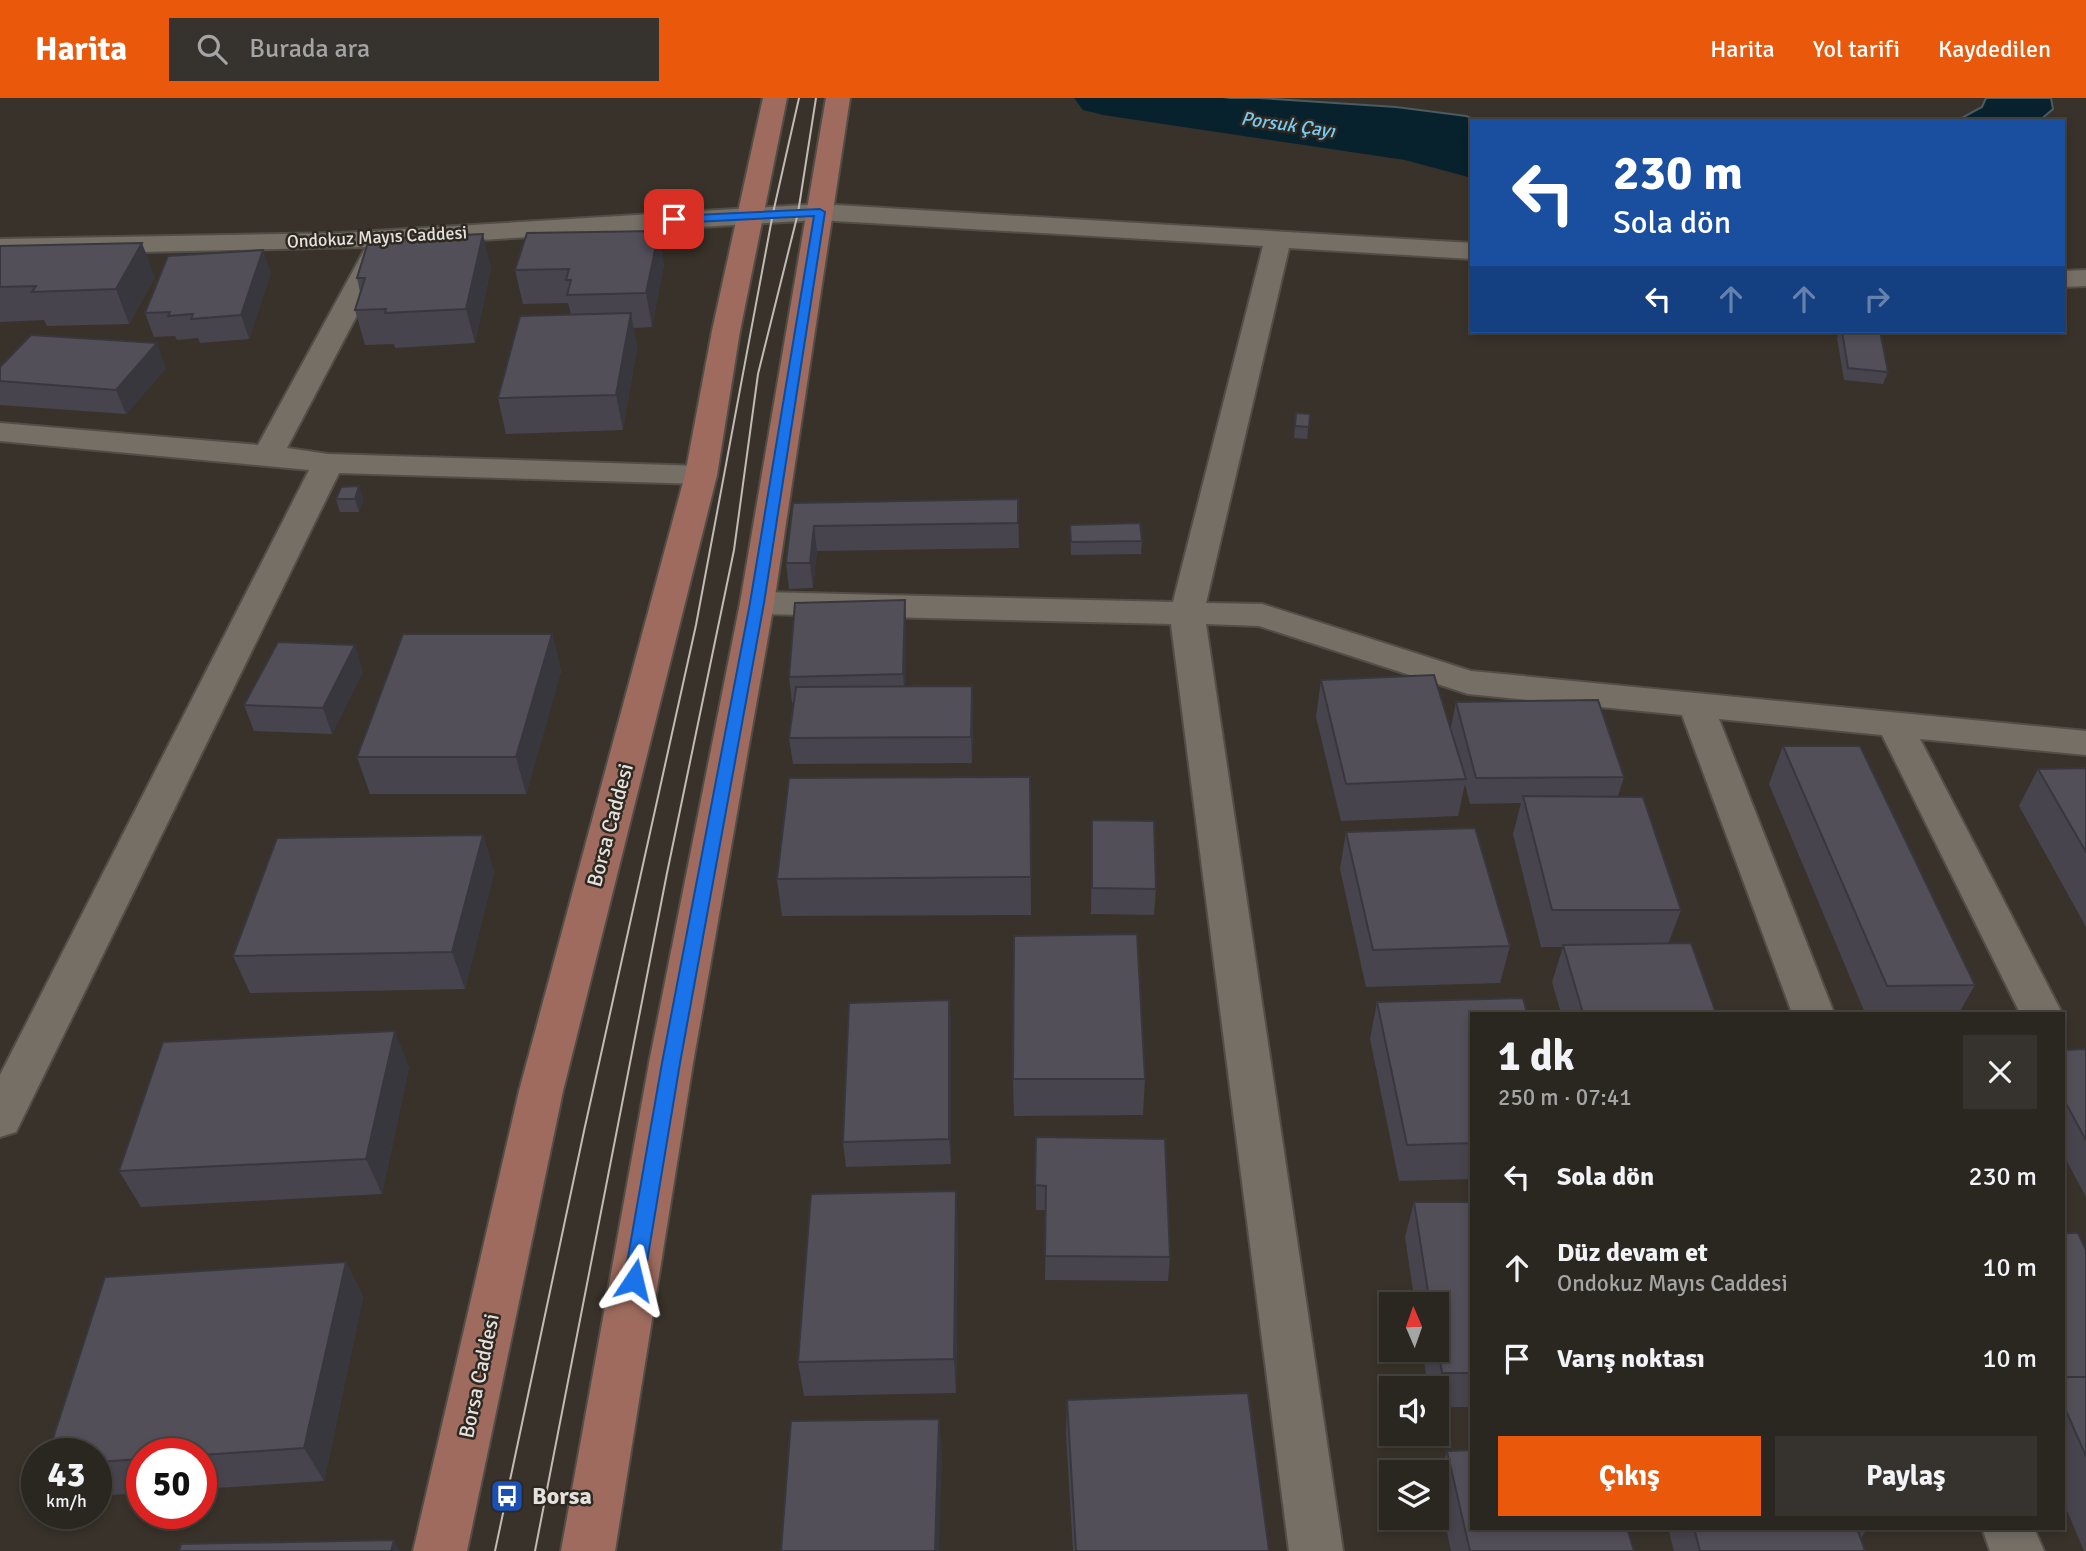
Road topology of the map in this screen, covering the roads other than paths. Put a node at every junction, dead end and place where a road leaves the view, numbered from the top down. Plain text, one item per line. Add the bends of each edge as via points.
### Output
1 (775, 98) edge
2 (838, 98) edge
3 (820, 212) junction
4 (752, 214) junction
5 (384, 239) junction
6 (1278, 240) junction
7 (0, 247) edge
8 (1470, 251) edge
9 (2086, 278) edge
10 (2065, 279) edge
11 (0, 432) edge
12 (268, 455) junction
13 (328, 463) junction
14 (701, 475) junction
15 (757, 603) junction
16 (1187, 613) junction
17 (1696, 705) junction
18 (1895, 725) junction
19 (2086, 743) edge
20 (1813, 1012) edge
21 (2040, 1012) edge
22 (0, 1119) edge
23 (2009, 1530) edge
24 (440, 1551) edge
25 (588, 1551) edge
26 (1316, 1551) edge
27 (2017, 1551) edge

1 - 4 main road, Borsa Caddesi
2 - 3 main road
3 - 4 street, Ondokuz Mayıs Caddesi
3 - 6 street, Ondokuz Mayıs Caddesi
3 - 15 main road
4 - 5 street, Ondokuz Mayıs Caddesi
4 - 14 main road, Borsa Caddesi
5 - 7 street, Ondokuz Mayıs Caddesi
5 - 12 street
6 - 8 street, Ondokuz Mayıs Caddesi
6 - 16 street
9 - 10 street
11 - 12 street
12 - 13 street
13 - 14 street
13 - 22 street
14 - 24 main road, Borsa Caddesi via 541,1091
15 - 16 street
15 - 25 main road via 671,1063
16 - 17 street via 1262,615 1468,682
16 - 26 street
17 - 18 street
17 - 20 street
18 - 19 street
18 - 21 street
23 - 27 street

